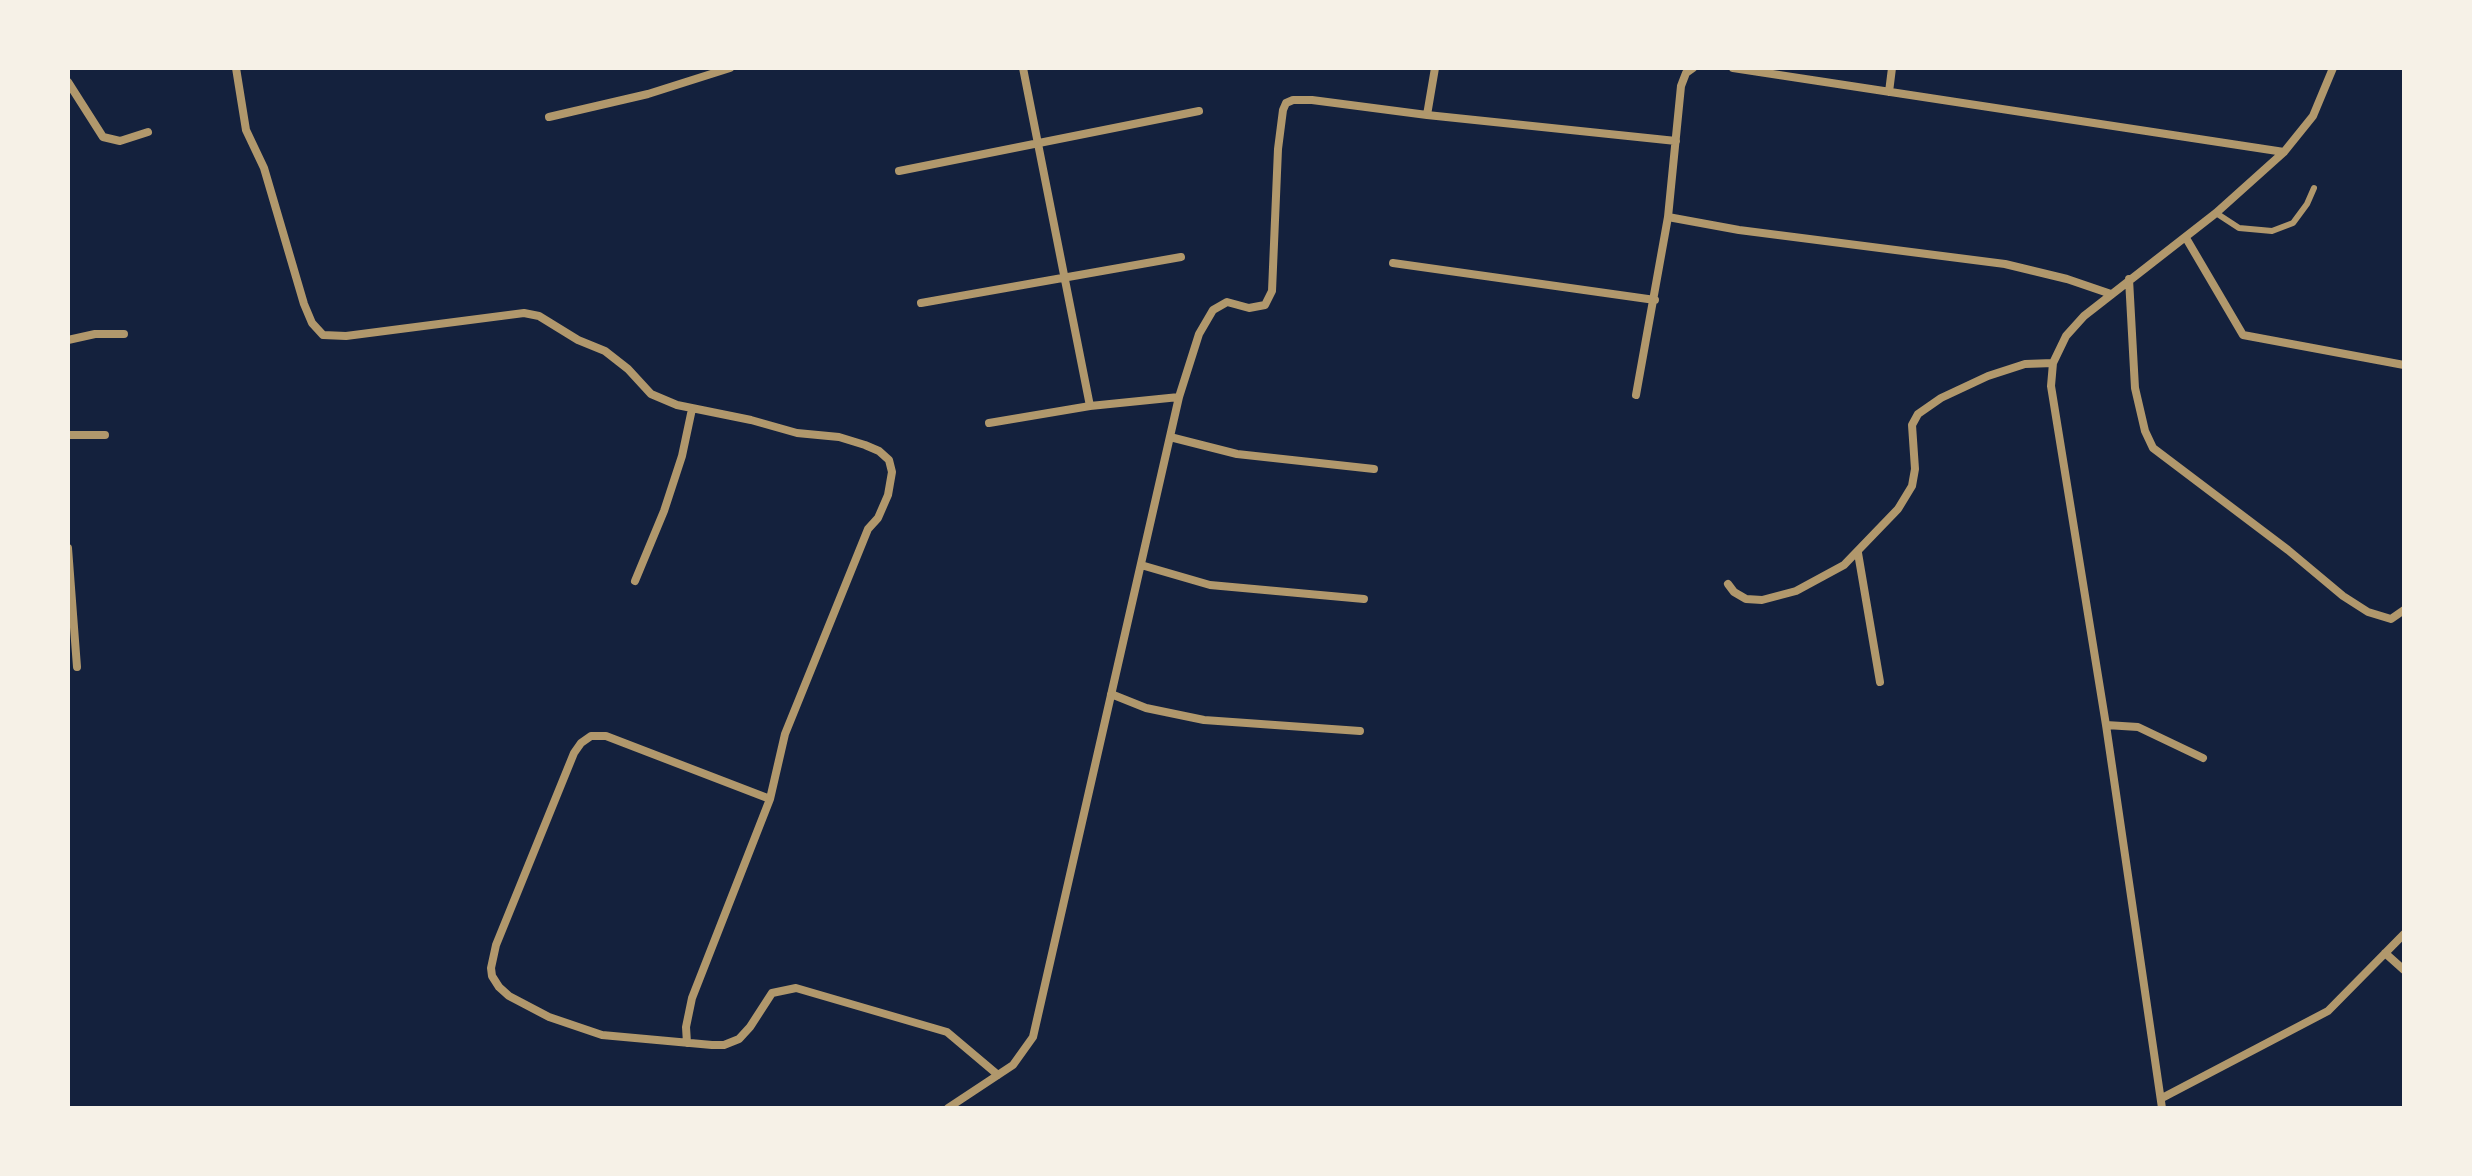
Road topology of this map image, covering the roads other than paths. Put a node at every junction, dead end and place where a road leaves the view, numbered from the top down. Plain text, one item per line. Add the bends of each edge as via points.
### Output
1 (236, 68) edge
2 (730, 68) edge
3 (1023, 68) edge
4 (1435, 68) edge
5 (1693, 68) edge
6 (1733, 68) edge
7 (1892, 68) edge
8 (2333, 68) edge
9 (68, 82) edge
10 (1889, 92) junction
11 (1199, 111) dead end
12 (1427, 115) junction
13 (549, 117) dead end
14 (148, 132) dead end
15 (1676, 141) junction
16 (1038, 144) junction
17 (2284, 152) junction
18 (899, 171) dead end
19 (2314, 188) dead end
20 (2216, 213) junction
21 (1668, 217) junction
22 (2186, 238) junction
23 (1181, 257) dead end
24 (1393, 263) dead end
25 (1065, 279) junction
26 (2129, 279) junction
27 (2111, 294) junction
28 (1655, 300) junction
29 (921, 303) dead end
30 (124, 334) dead end
31 (68, 340) edge
32 (2053, 363) junction
33 (2404, 365) edge
34 (1636, 395) dead end
35 (1179, 397) junction
36 (1090, 406) junction
37 (692, 409) junction
38 (989, 423) dead end
39 (68, 435) edge
40 (105, 435) dead end
41 (1170, 437) junction
42 (1374, 469) dead end
43 (68, 548) edge
44 (1858, 553) junction
45 (1141, 565) junction
46 (635, 581) dead end
47 (1728, 584) dead end
48 (1364, 599) dead end
49 (2404, 610) edge
50 (77, 667) dead end
51 (1880, 682) dead end
52 (1111, 694) junction
53 (2106, 725) junction
54 (1360, 731) dead end
55 (2203, 758) dead end
56 (770, 799) junction
57 (2404, 934) edge
58 (2385, 953) junction
59 (2404, 970) edge
60 (687, 1043) junction
61 (998, 1075) junction
62 (2162, 1098) junction
63 (948, 1108) edge
64 (2162, 1108) edge

1 - 37 street via 246,130 264,168 304,304 323,335 524,313 539,316 605,351 651,394
2 - 13 street
3 - 16 street
4 - 12 street
5 - 15 street via 1681,86
6 - 10 street
7 - 10 street
8 - 17 street via 2313,116
9 - 14 street via 103,137 120,141
10 - 17 street
11 - 16 street
12 - 15 street
12 - 35 street via 1312,100 1286,103 1278,149 1272,291 1265,305 1249,308 1227,302 1213,310 1199,334
15 - 21 street
16 - 18 street
16 - 25 street
17 - 20 street
19 - 20 lane via 2293,223 2272,231 2239,228
20 - 22 street
21 - 27 street via 2005,264
21 - 28 street
22 - 26 street
22 - 33 street via 2243,335
23 - 25 street
24 - 28 street
25 - 29 street
25 - 36 street
26 - 27 street
26 - 49 street via 2135,388 2153,448 2343,596 2391,619
27 - 32 street via 2066,336
28 - 34 street
30 - 31 street
32 - 44 street via 2025,364 1988,376 1918,414 1912,425 1912,486
32 - 53 street via 2051,386
35 - 36 street
35 - 41 street
36 - 38 street
37 - 46 street via 664,511
37 - 56 street via 865,445 889,460 892,472 888,495 868,529 785,734
39 - 40 street
41 - 42 street via 1237,454
41 - 45 street
43 - 50 street
44 - 47 street via 1796,591 1762,600 1746,599
44 - 51 street
45 - 48 street via 1210,585
45 - 52 street
52 - 54 street via 1146,708 1204,720
52 - 61 street via 1033,1037 1013,1065
53 - 55 street via 2138,727
53 - 62 street
56 - 60 street via 692,998
56 - 60 street via 606,736 591,736 574,753 491,959 499,987 549,1017 602,1035
57 - 58 street
58 - 59 street
58 - 62 street via 2328,1011
60 - 61 street via 732,1042 750,1027 772,993 796,988 947,1032
61 - 63 street
62 - 64 street

